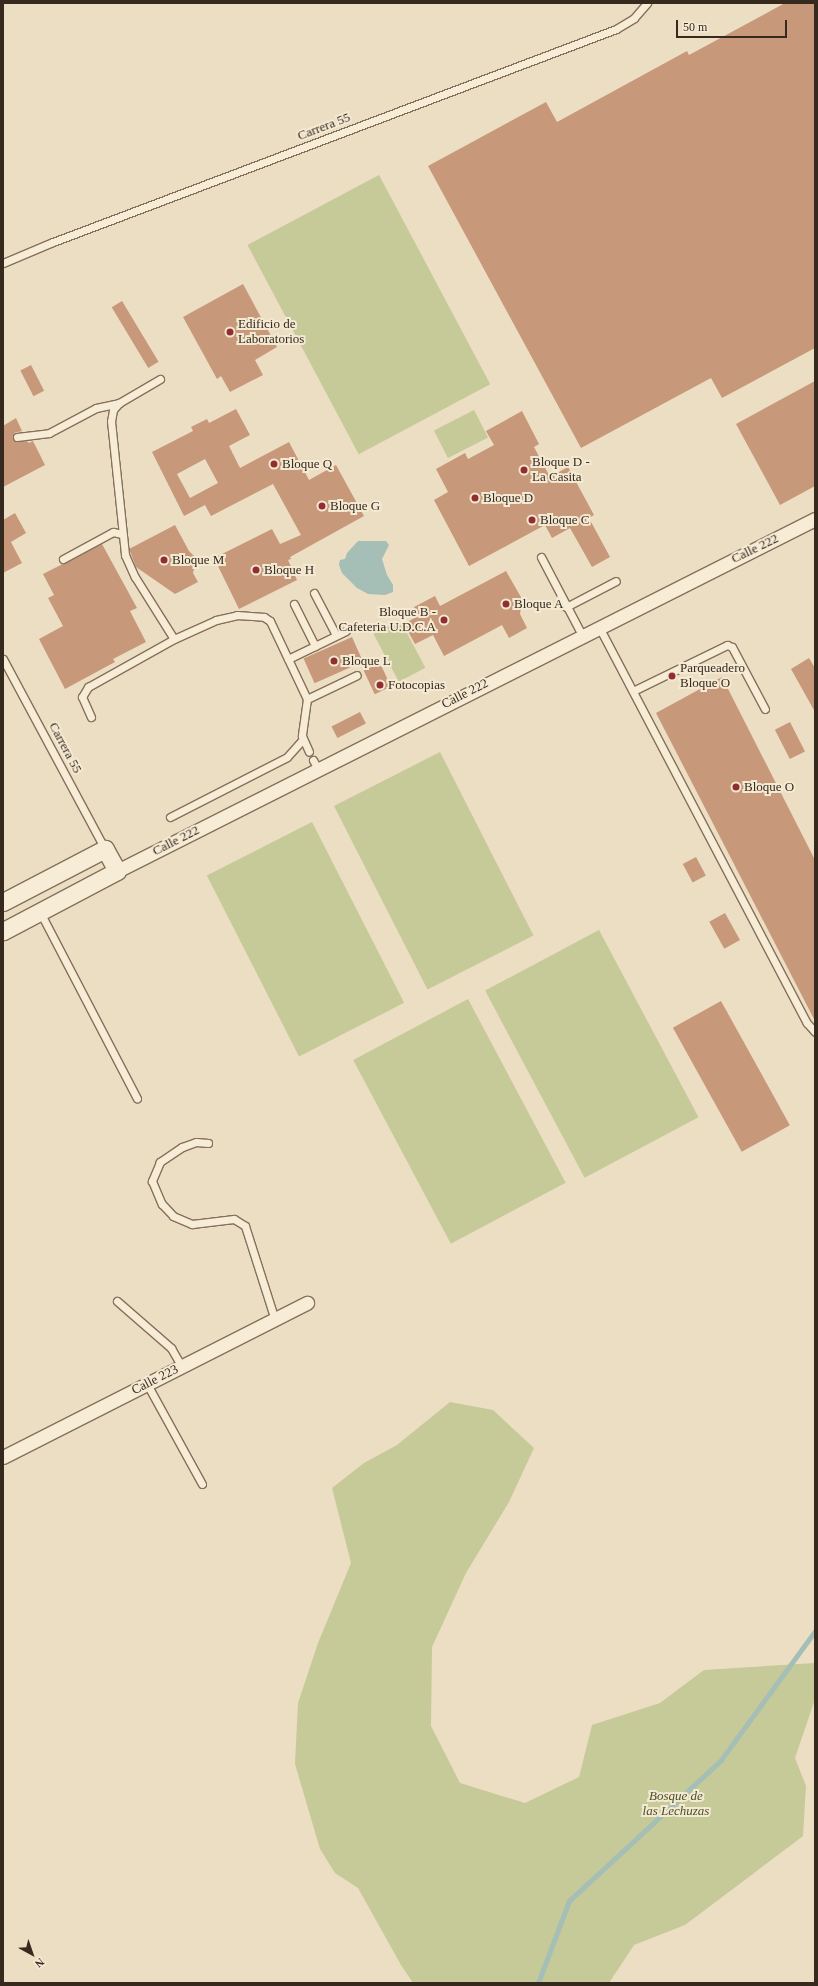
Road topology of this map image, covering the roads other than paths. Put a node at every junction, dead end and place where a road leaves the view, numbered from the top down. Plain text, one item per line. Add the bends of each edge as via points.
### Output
1 (647, 3) edge
2 (3, 263) edge
3 (160, 379) dead end
4 (119, 403) junction
5 (17, 437) dead end
6 (815, 519) edge
7 (122, 534) junction
8 (541, 557) dead end
9 (63, 559) dead end
10 (616, 581) dead end
11 (314, 593) dead end
12 (294, 604) dead end
13 (566, 607) junction
14 (599, 626) junction
15 (346, 631) dead end
16 (336, 635) junction
17 (582, 635) junction
18 (174, 639) junction
19 (316, 646) junction
20 (3, 659) edge
21 (288, 659) junction
22 (357, 675) dead end
23 (633, 691) junction
24 (307, 700) junction
25 (765, 709) dead end
26 (91, 717) dead end
27 (303, 739) junction
28 (309, 752) dead end
29 (170, 817) dead end
30 (105, 849) junction
31 (117, 871) junction
32 (3, 902) edge
33 (40, 912) junction
34 (3, 931) edge
35 (815, 1032) edge
36 (137, 1098) dead end
37 (208, 1143) dead end
38 (117, 1300) dead end
39 (307, 1304) dead end
40 (275, 1320) junction
41 (182, 1367) junction
42 (147, 1384) junction
43 (3, 1457) edge
44 (202, 1484) dead end

1 - 2 lane, Carrera 55 via 634,18 616,30
3 - 4 lane
4 - 5 lane via 96,408 49,433
4 - 7 lane via 113,410 111,421
6 - 14 street, Calle 222
7 - 9 lane via 113,532
7 - 18 lane via 125,554 135,577
8 - 13 lane
10 - 13 lane
11 - 16 lane
12 - 19 lane
13 - 17 lane
14 - 17 street, Calle 222
14 - 23 lane
15 - 16 lane
16 - 19 lane
17 - 31 street, Calle 222 via 315,765
18 - 21 lane via 223,618 264,617 270,621
18 - 26 lane via 88,687 82,697
19 - 21 lane
20 - 30 lane, Carrera 55
21 - 24 lane
22 - 24 lane
23 - 25 lane via 727,644 732,647
23 - 35 lane via 807,1023
24 - 27 lane via 302,725
27 - 28 lane
27 - 29 lane via 287,757
30 - 31 street
30 - 32 street
31 - 33 street, Calle 222
33 - 34 street, Calle 222
33 - 36 lane
37 - 40 lane via 196,1142 182,1147 160,1162 152,1182 162,1204 173,1216 192,1224 234,1220 245,1226
38 - 41 lane via 171,1348
39 - 40 street, Calle 223
40 - 41 street, Calle 223
41 - 42 street, Calle 223
42 - 43 street, Calle 223
42 - 44 lane

